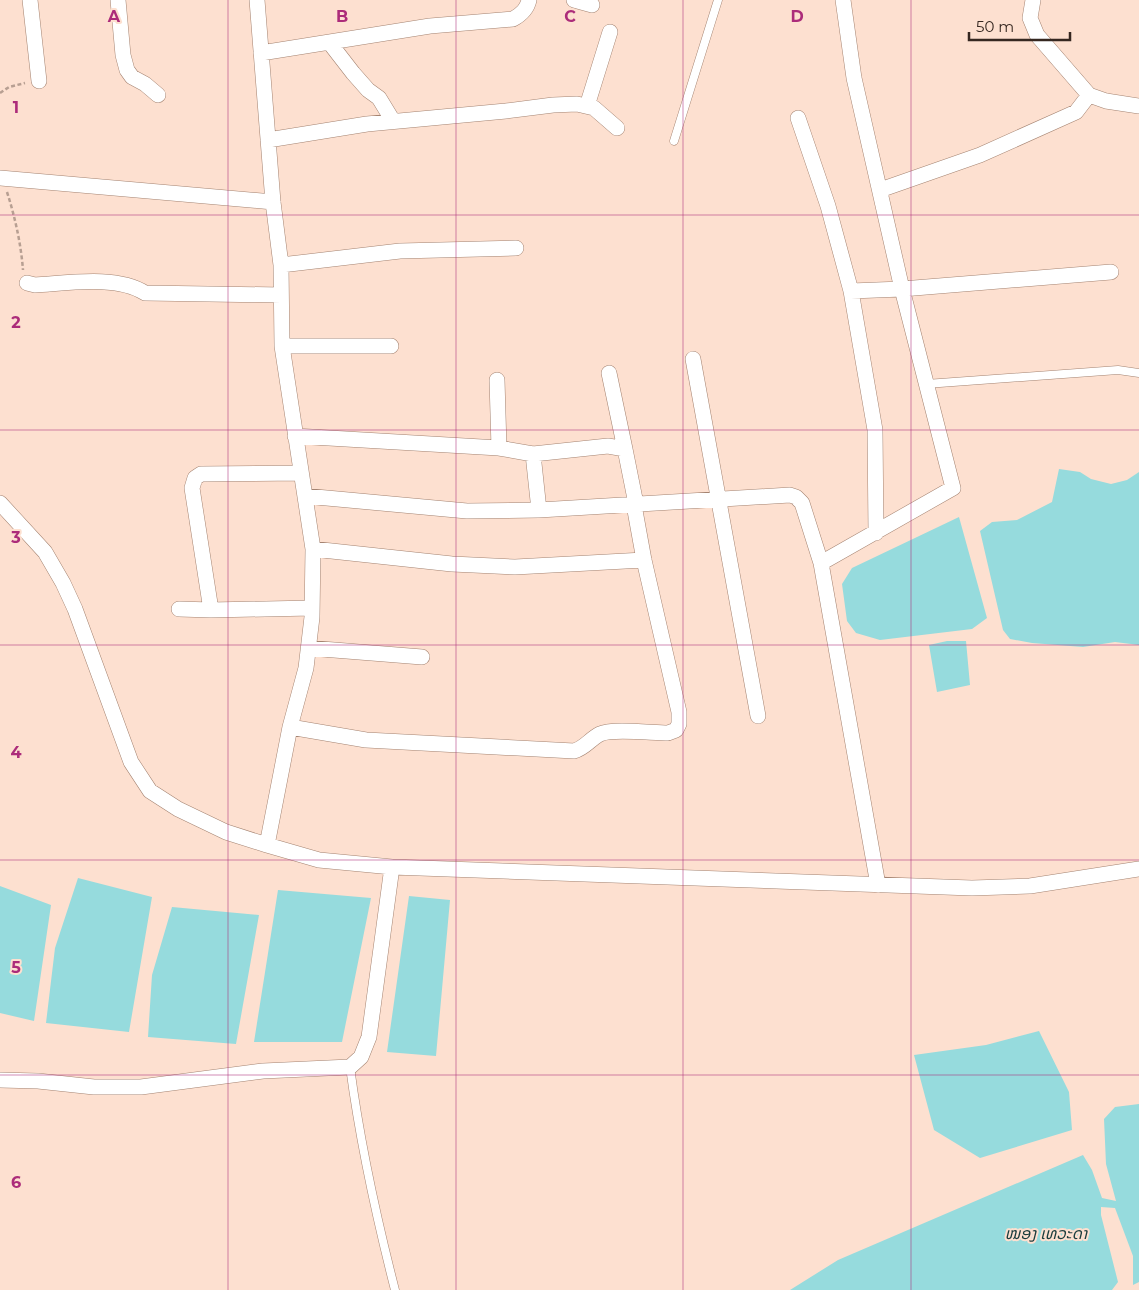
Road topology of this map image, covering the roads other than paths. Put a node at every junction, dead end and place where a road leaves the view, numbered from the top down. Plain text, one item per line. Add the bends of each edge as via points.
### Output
1 (30, 0) edge
2 (118, 0) edge
3 (257, 0) edge
4 (530, 0) edge
5 (574, 0) edge
6 (718, 0) edge
7 (843, 0) edge
8 (1033, 0) edge
9 (592, 5) dead end
10 (610, 32) dead end
11 (329, 42) junction
12 (261, 53) junction
13 (39, 81) road end
14 (158, 95) dead end
15 (1089, 95) junction
16 (587, 106) junction
17 (1139, 106) edge
18 (798, 118) dead end
19 (393, 121) junction
20 (618, 128) dead end
21 (268, 140) junction
22 (674, 141) dead end
23 (1, 179) edge
24 (880, 190) junction
25 (273, 202) junction
26 (516, 248) dead end
27 (280, 265) junction
28 (1111, 272) dead end
29 (26, 283) road end
30 (902, 289) junction
31 (851, 292) junction
32 (281, 295) junction
33 (282, 346) junction
34 (392, 346) dead end
35 (693, 359) dead end
36 (609, 373) dead end
37 (1139, 373) edge
38 (497, 380) dead end
39 (926, 384) junction
40 (295, 436) junction
41 (499, 448) junction
42 (625, 449) junction
43 (533, 454) junction
44 (301, 473) junction
45 (305, 496) junction
46 (719, 500) junction
47 (0, 503) edge
48 (635, 505) junction
49 (539, 510) junction
50 (876, 532) junction
51 (313, 549) junction
52 (644, 560) junction
53 (822, 564) junction
54 (312, 608) junction
55 (179, 609) dead end
56 (211, 610) junction
57 (309, 648) junction
58 (422, 656) dead end
59 (758, 716) dead end
60 (290, 728) junction
61 (267, 845) junction
62 (392, 867) junction
63 (1139, 869) edge
64 (878, 885) junction
65 (350, 1067) junction
66 (0, 1080) edge
67 (395, 1290) edge

1 - 13 street
2 - 14 street via 126,70
3 - 12 street
4 - 11 street via 521,15 513,19 430,26
5 - 9 street
6 - 22 lane
7 - 24 street via 854,78
8 - 15 street via 1030,18 1037,35
10 - 16 street
11 - 12 street
11 - 19 street via 368,90 379,98
12 - 21 street
15 - 17 street
15 - 24 street via 1076,112 980,155
16 - 19 street via 552,105
16 - 20 street
18 - 31 street via 828,206
19 - 21 street
21 - 25 street
23 - 25 street
24 - 30 street
25 - 27 street
26 - 27 street via 400,251
27 - 32 street
28 - 30 street
29 - 32 street via 102,282 136,287 146,293
30 - 31 street
30 - 39 street
31 - 50 street via 875,430
32 - 33 street
33 - 34 street
33 - 40 street
35 - 46 street
36 - 42 street
37 - 39 lane via 1118,370
38 - 41 street
39 - 50 street via 953,488
40 - 41 street
40 - 44 street
41 - 43 street
42 - 43 street via 608,446
42 - 48 street
43 - 49 street
44 - 45 street
44 - 56 street via 201,474 195,478 192,488
45 - 49 street via 467,511
45 - 51 street
46 - 48 street
46 - 53 street via 796,497 802,503
46 - 59 street
47 - 61 street via 45,552 63,583 131,762 150,791 226,832
48 - 49 street
48 - 52 street
50 - 53 street
51 - 52 street via 452,564 506,566
51 - 54 street
52 - 60 street via 679,712 676,730 668,733 610,731 574,751 366,740
53 - 64 street
54 - 56 street
54 - 57 street
55 - 56 street
57 - 58 street
57 - 60 street
60 - 61 street
61 - 62 street via 319,860
62 - 64 street
62 - 65 street via 370,1037 361,1057
63 - 64 street via 1030,886
65 - 66 street via 263,1072 141,1087
65 - 67 lane via 358,1126

